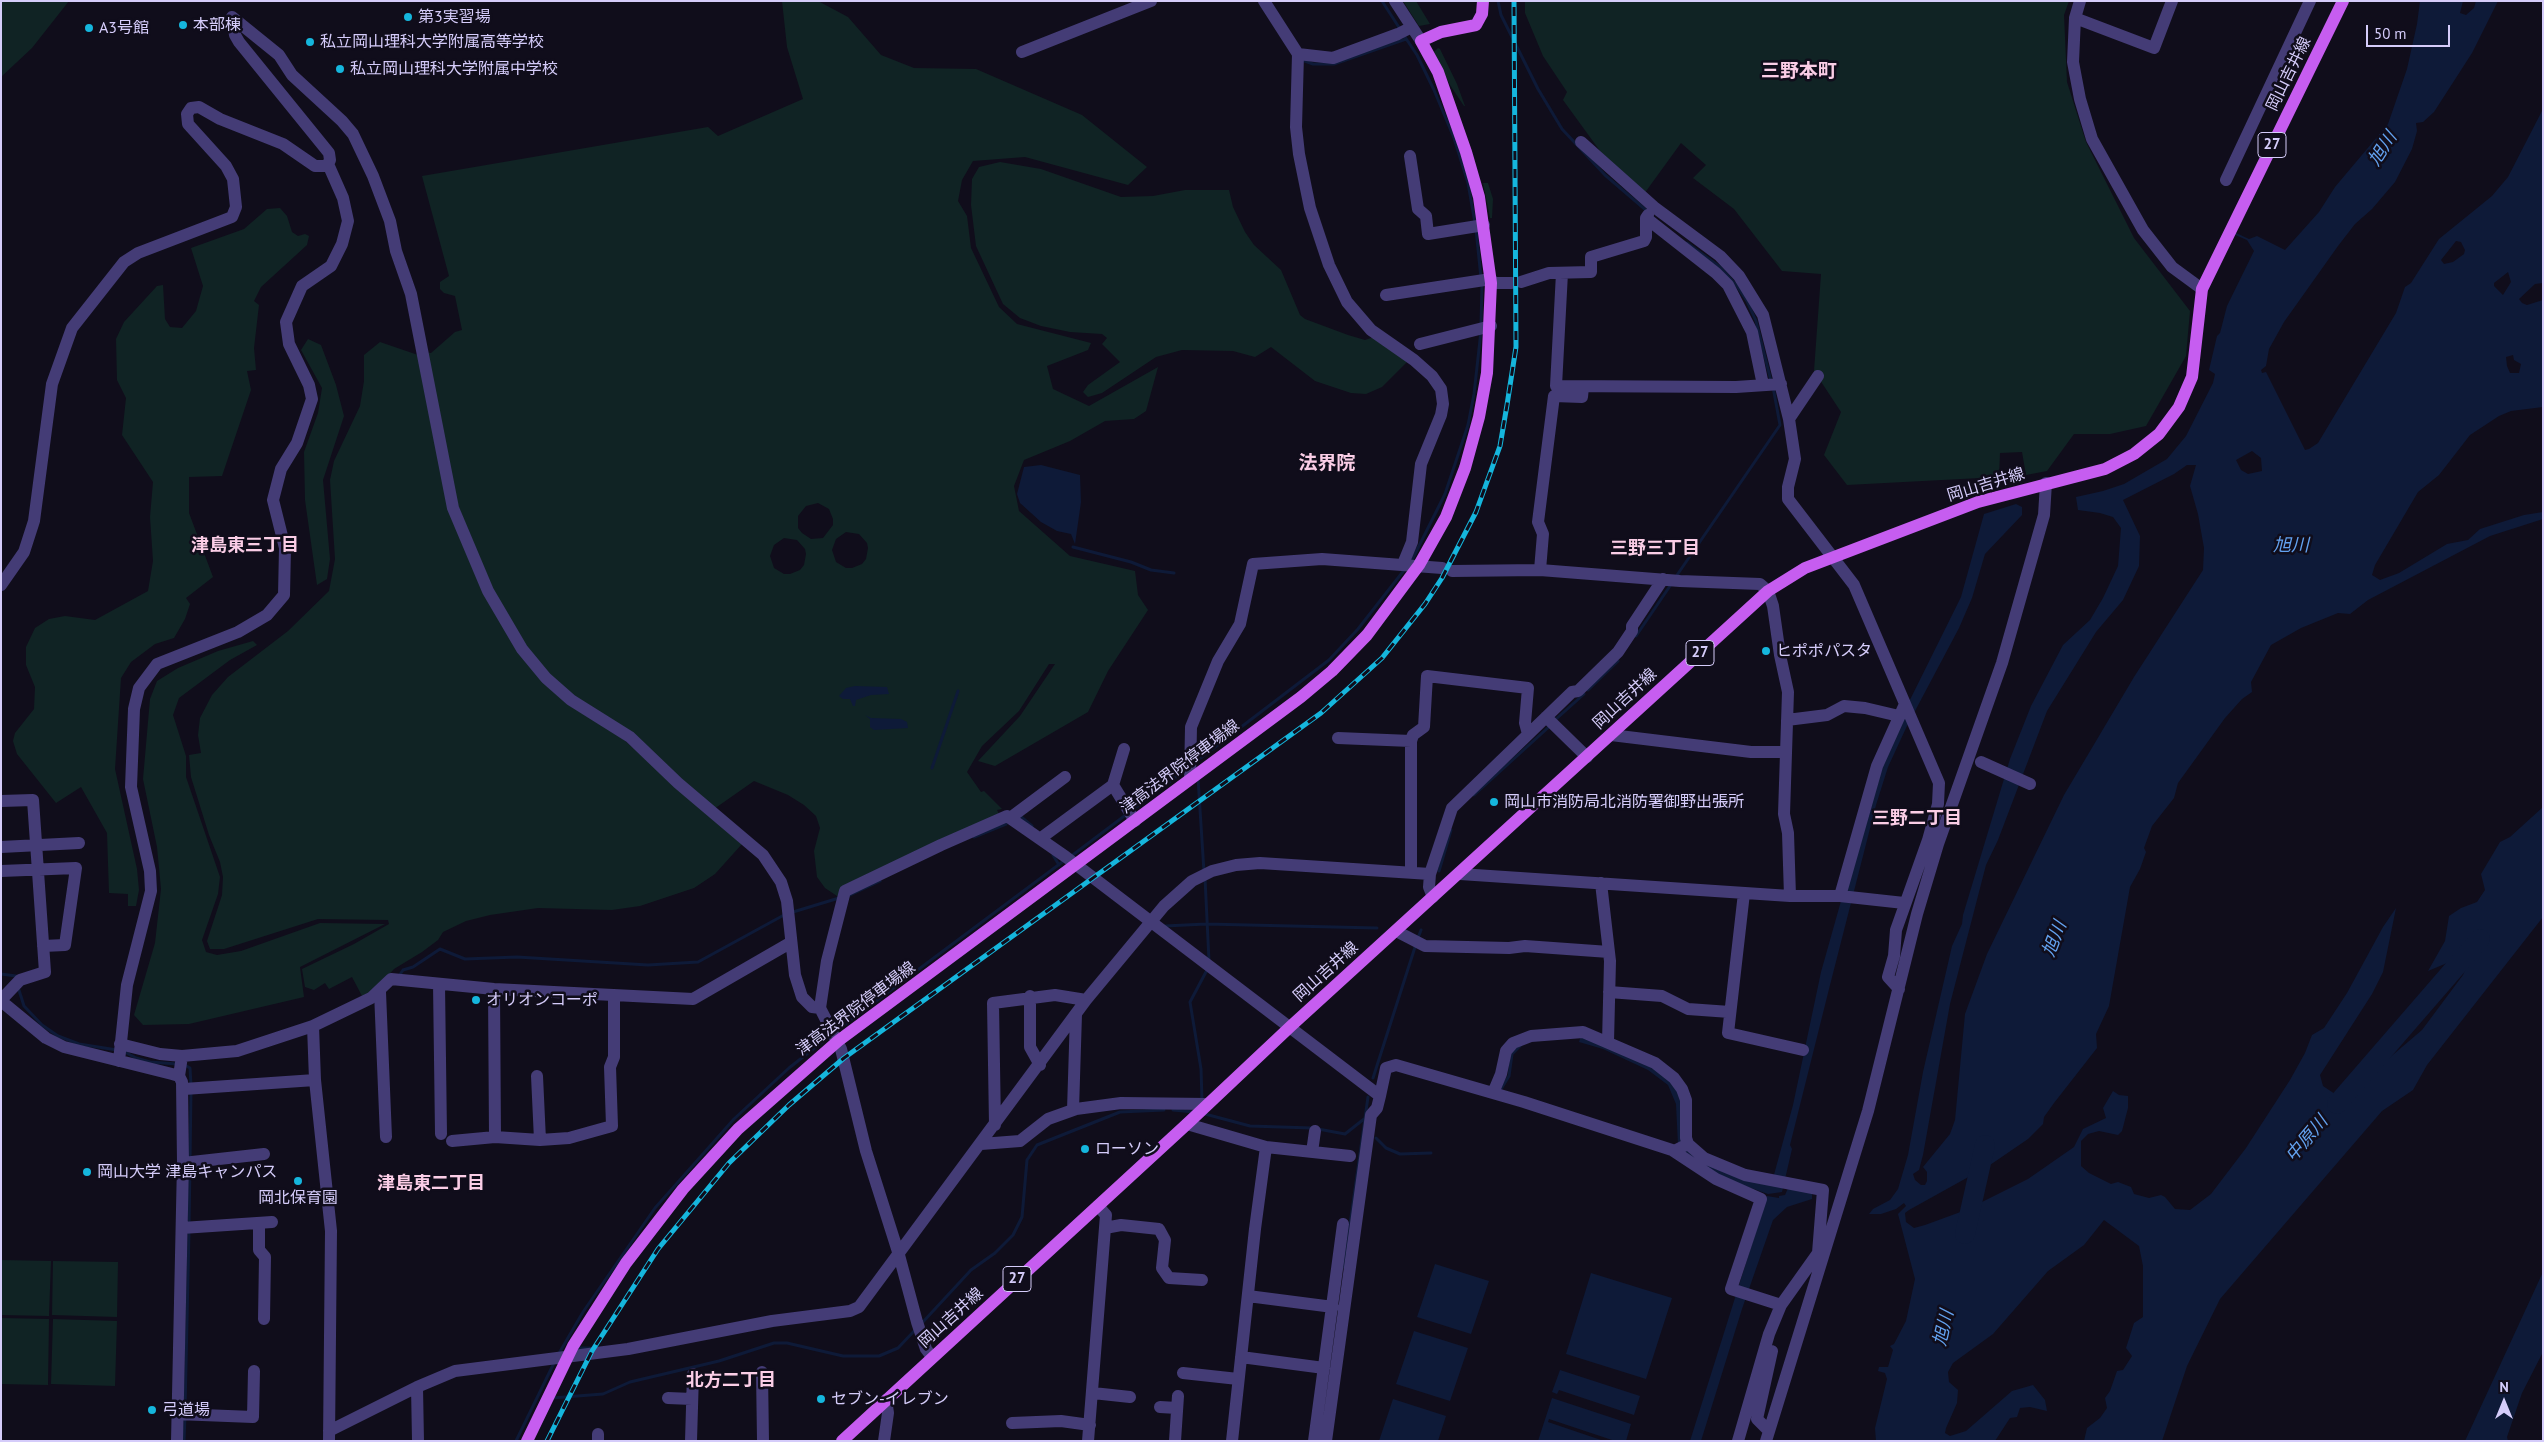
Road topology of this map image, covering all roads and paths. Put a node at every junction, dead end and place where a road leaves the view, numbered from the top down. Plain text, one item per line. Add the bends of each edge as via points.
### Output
1 (1151, 1) edge
2 (1264, 1) edge
3 (1395, 1) edge
4 (1482, 1) edge
5 (2080, 1) edge
6 (2172, 1) edge
7 (2310, 1) edge
8 (2342, 1) edge
9 (2075, 18) junction
10 (1405, 30) junction
11 (1420, 41) junction
12 (1022, 52) dead end
13 (1298, 57) junction
14 (1582, 142) dead end
15 (1410, 156) dead end
16 (328, 164) junction
17 (2226, 180) dead end
18 (1650, 213) junction
19 (1479, 226) junction
20 (1562, 273) junction
21 (1487, 280) junction
22 (2202, 289) junction
23 (1386, 295) dead end
24 (1749, 307) junction
25 (1485, 328) junction
26 (1420, 344) dead end
27 (1818, 376) dead end
28 (1772, 385) junction
29 (1583, 387) junction
30 (1790, 419) junction
31 (2046, 483) junction
32 (1833, 557) junction
33 (1410, 564) junction
34 (1540, 570) junction
35 (1671, 580) junction
36 (1, 585) edge
37 (1768, 591) junction
38 (1906, 704) junction
39 (1899, 716) junction
40 (1787, 720) junction
41 (1551, 722) junction
42 (1528, 734) junction
43 (1611, 735) junction
44 (1338, 738) dead end
45 (1411, 741) junction
46 (1124, 749) dead end
47 (1786, 752) junction
48 (1587, 756) junction
49 (1967, 760) junction
50 (1193, 772) junction
51 (1065, 778) dead end
52 (2030, 784) dead end
53 (1114, 786) junction
54 (1, 801) edge
55 (1132, 815) junction
56 (1010, 818) junction
57 (1040, 838) junction
58 (1933, 842) junction
59 (79, 843) dead end
60 (36, 846) junction
61 (1, 847) edge
62 (1071, 860) junction
63 (38, 869) junction
64 (1, 871) edge
65 (1411, 872) junction
66 (1430, 874) junction
67 (1460, 874) junction
68 (1601, 883) junction
69 (1744, 893) junction
70 (1790, 896) junction
71 (1433, 897) junction
72 (1845, 897) junction
73 (1904, 903) junction
74 (1150, 922) junction
75 (1396, 931) junction
76 (790, 943) junction
77 (43, 946) junction
78 (1609, 952) junction
79 (439, 984) junction
80 (494, 989) junction
81 (1898, 989) junction
82 (380, 992) junction
83 (1609, 992) junction
84 (614, 995) junction
85 (1030, 996) junction
86 (1086, 1000) junction
87 (1, 1001) edge
88 (820, 1008) junction
89 (1730, 1012) junction
90 (1076, 1014) junction
91 (312, 1026) junction
92 (1291, 1026) junction
93 (835, 1035) junction
94 (1608, 1042) junction
95 (1803, 1050) dead end
96 (120, 1051) junction
97 (181, 1065) junction
98 (1040, 1065) junction
99 (537, 1076) dead end
100 (315, 1080) junction
101 (189, 1089) junction
102 (1493, 1093) junction
103 (1380, 1096) junction
104 (1205, 1105) junction
105 (1073, 1110) junction
106 (1190, 1121) junction
107 (995, 1125) junction
108 (1315, 1131) dead end
109 (386, 1137) dead end
110 (495, 1137) junction
111 (540, 1140) junction
112 (981, 1144) junction
113 (1688, 1144) junction
114 (1266, 1147) junction
115 (1674, 1151) junction
116 (1312, 1152) junction
117 (264, 1154) dead end
118 (1350, 1156) dead end
119 (189, 1162) junction
120 (1098, 1206) junction
121 (1343, 1224) dead end
122 (187, 1228) junction
123 (1105, 1228) junction
124 (900, 1255) junction
125 (1821, 1255) junction
126 (1202, 1280) dead end
127 (1248, 1296) junction
128 (1781, 1305) junction
129 (1333, 1307) junction
130 (264, 1319) dead end
131 (565, 1353) junction
132 (1241, 1356) junction
133 (932, 1358) junction
134 (1324, 1368) junction
135 (254, 1371) dead end
136 (762, 1372) dead end
137 (1183, 1373) dead end
138 (693, 1374) dead end
139 (1238, 1379) junction
140 (417, 1387) junction
141 (1093, 1393) junction
142 (1130, 1397) dead end
143 (668, 1398) dead end
144 (692, 1399) junction
145 (886, 1400) junction
146 (1160, 1407) dead end
147 (183, 1415) junction
148 (1012, 1423) dead end
149 (1090, 1424) junction
150 (329, 1436) edge
151 (1768, 1436) edge
152 (177, 1441) edge
153 (418, 1441) edge
154 (526, 1441) edge
155 (691, 1441) edge
156 (763, 1441) edge
157 (842, 1441) edge
158 (884, 1441) edge
159 (1088, 1441) edge
160 (1175, 1441) edge
161 (1232, 1441) edge
162 (1314, 1441) edge
163 (1326, 1441) edge
164 (1738, 1441) edge

1 - 12 street
2 - 13 street
3 - 10 street
4 - 11 main road via 1482,14 1476,25 1441,32
5 - 9 street
6 - 9 street via 2154,48
7 - 17 street
8 - 22 main road, 岡山吉井線 / 27
9 - 22 street via 2073,62 2092,139 2143,230 2172,267
10 - 11 street
10 - 13 street via 1333,58
11 - 19 main road, 津高法界院停車場線 via 1438,72 1453,112 1479,197
13 - 33 street via 1296,127 1299,154 1310,208 1329,265 1347,302 1371,330 1414,360 1441,389 1441,415 1421,464
14 - 18 street
15 - 19 street via 1418,209 1426,216 1428,234
16 - 36 street via 315,166 283,144 220,119 199,107 191,108 187,114 188,124 226,166 233,179 236,207 232,217 138,253 124,262 72,328 52,384 34,521 24,552
16 - 76 street via 329,153 239,42 232,17 279,54 292,75 342,121 353,134 373,176 411,294 453,508 488,591 522,649 546,678 571,700 630,737 678,783 763,855 781,882 789,914
16 - 96 street via 343,198 348,221 342,244 331,266 302,286 286,322 289,344 309,385 312,399 297,444 281,469 273,500 285,548 284,595 267,615 238,632 157,664 138,688 134,709 131,787 150,871 151,891 127,985
18 - 20 street via 1644,241 1591,257 1592,272
18 - 24 street via 1698,250 1730,265
19 - 21 main road, 津高法界院停車場線
20 - 21 street via 1517,282
20 - 29 street via 1556,386
21 - 23 street
21 - 25 main road, 津高法界院停車場線
22 - 31 main road, 岡山吉井線 / 27 via 2192,377 2179,407 2159,434 2134,454 2105,469 2078,478
24 - 28 street via 1752,332
24 - 28 street via 1766,325
25 - 26 street
25 - 33 main road, 津高法界院停車場線 via 1488,373 1465,468 1446,517
27 - 30 street
28 - 29 street
28 - 30 street
29 - 34 street via 1582,397 1554,396 1538,522 1543,534
30 - 32 street via 1795,459 1788,499
31 - 32 main road, 岡山吉井線 / 27 via 1978,502
31 - 49 street via 2044,515 2030,567 2002,663
32 - 37 main road, 岡山吉井線 / 27 via 1796,572
32 - 38 street via 1854,585
33 - 34 street via 1447,569
33 - 50 main road, 津高法界院停車場線 via 1382,617 1332,671
33 - 50 street via 1322,559 1253,564 1240,624 1218,661 1191,727
34 - 35 street
35 - 37 street via 1760,584
35 - 41 street via 1632,626 1618,652 1578,691 1572,692
37 - 40 street via 1788,692
37 - 43 main road, 岡山吉井線 / 27
38 - 39 street
38 - 58 street via 1939,783
39 - 40 street via 1844,706 1827,715
39 - 72 street via 1877,766
40 - 47 street
41 - 42 street
41 - 48 street
42 - 45 street via 1528,688 1427,676 1424,727 1413,735
42 - 66 street via 1452,808
43 - 47 street via 1751,752
43 - 48 main road, 岡山吉井線 / 27
44 - 45 street
45 - 65 street
46 - 53 street
47 - 70 street via 1784,814 1788,832
48 - 67 main road, 岡山吉井線 / 27
49 - 52 street via 1997,768
49 - 58 street
50 - 55 main road, 津高法界院停車場線
51 - 56 street
53 - 55 street
53 - 57 street
54 - 60 street via 34,800
55 - 62 main road, 津高法界院停車場線
56 - 57 street
56 - 88 street via 1006,816 844,891 827,961
57 - 62 street
58 - 73 street
58 - 81 street
59 - 60 street
60 - 61 street
60 - 63 street
62 - 74 street
62 - 93 main road, 津高法界院停車場線
63 - 64 street
63 - 77 street
63 - 77 street via 76,868 65,945
65 - 66 street
65 - 74 street via 1236,864 1192,881
66 - 71 street via 1429,887
67 - 68 street
67 - 71 main road, 岡山吉井線 / 27
68 - 69 street
68 - 78 street
69 - 70 street
69 - 89 street
70 - 72 street
71 - 75 main road, 岡山吉井線 / 27
72 - 73 street
73 - 81 street via 1888,977
74 - 86 street
74 - 92 street
75 - 78 street via 1418,942
75 - 92 main road, 岡山吉井線 / 27
76 - 84 street via 693,999
76 - 88 street via 802,997 812,1007
77 - 87 street via 45,972 17,982
78 - 83 street
79 - 80 street
79 - 82 street via 391,979
79 - 110 street via 446,1137
80 - 84 street
80 - 110 street
81 - 125 street via 1868,1111
82 - 91 street
82 - 109 street
83 - 89 street via 1662,996 1688,1010
83 - 94 street
84 - 111 street via 614,1057 610,1067 612,1126 568,1138
85 - 86 street via 1055,995
85 - 98 street via 1030,1047
85 - 107 street via 993,1002
86 - 90 street
87 - 96 street via 46,1038 64,1047
88 - 93 street
89 - 95 street via 1728,1033
90 - 98 street
90 - 105 street
91 - 97 street via 237,1051
91 - 100 street
92 - 103 street
92 - 104 main road, 岡山吉井線 / 27
93 - 124 street via 866,1151
93 - 131 main road, 津高法界院停車場線 via 713,1155 683,1189 626,1263
94 - 102 street via 1583,1032 1531,1036 1506,1050
94 - 113 street via 1655,1063 1674,1078 1686,1100
96 - 97 street
96 - 97 street via 160,1054
97 - 101 street
98 - 107 street
99 - 111 street
100 - 101 street
100 - 150 street via 331,1231
101 - 119 street
102 - 103 street via 1396,1065 1386,1068
102 - 115 street
103 - 163 street via 1372,1115
104 - 105 street via 1121,1103
104 - 106 main road, 岡山吉井線 / 27
105 - 112 street via 1048,1119 1020,1141
106 - 114 street
106 - 120 main road, 岡山吉井線 / 27
107 - 112 street
108 - 116 street
110 - 111 street
112 - 124 street
113 - 115 street
113 - 125 street via 1704,1158 1745,1175 1823,1190
114 - 116 street
114 - 127 street
115 - 128 street via 1716,1178 1761,1199 1731,1290
116 - 118 street
117 - 119 street
119 - 122 street
120 - 123 street via 1106,1215
120 - 133 main road, 岡山吉井線 / 27
121 - 129 street
122 - 130 street via 266,1222 259,1250 265,1257
122 - 147 street
123 - 126 street via 1121,1225 1159,1229 1165,1240 1162,1268 1170,1278
123 - 141 street
124 - 131 street via 859,1307 850,1311 772,1321 628,1349
124 - 133 street via 919,1326
125 - 128 street
125 - 151 street
127 - 129 street
127 - 132 street
128 - 151 street via 1757,1419
128 - 164 street via 1769,1334
129 - 134 street
131 - 140 street via 455,1371
131 - 154 main road, 津高法界院停車場線
132 - 134 street
132 - 139 street
133 - 145 main road, 岡山吉井線 / 27
134 - 162 street
135 - 147 street via 253,1417
136 - 156 street
137 - 139 street
138 - 144 street
139 - 161 street
140 - 150 street
140 - 153 street
141 - 142 street
141 - 149 street
143 - 144 street
144 - 155 street
145 - 157 main road, 岡山吉井線 / 27
145 - 158 street via 888,1413
146 - 160 street via 1178,1402
147 - 152 street
148 - 149 street via 1061,1421
149 - 159 street

